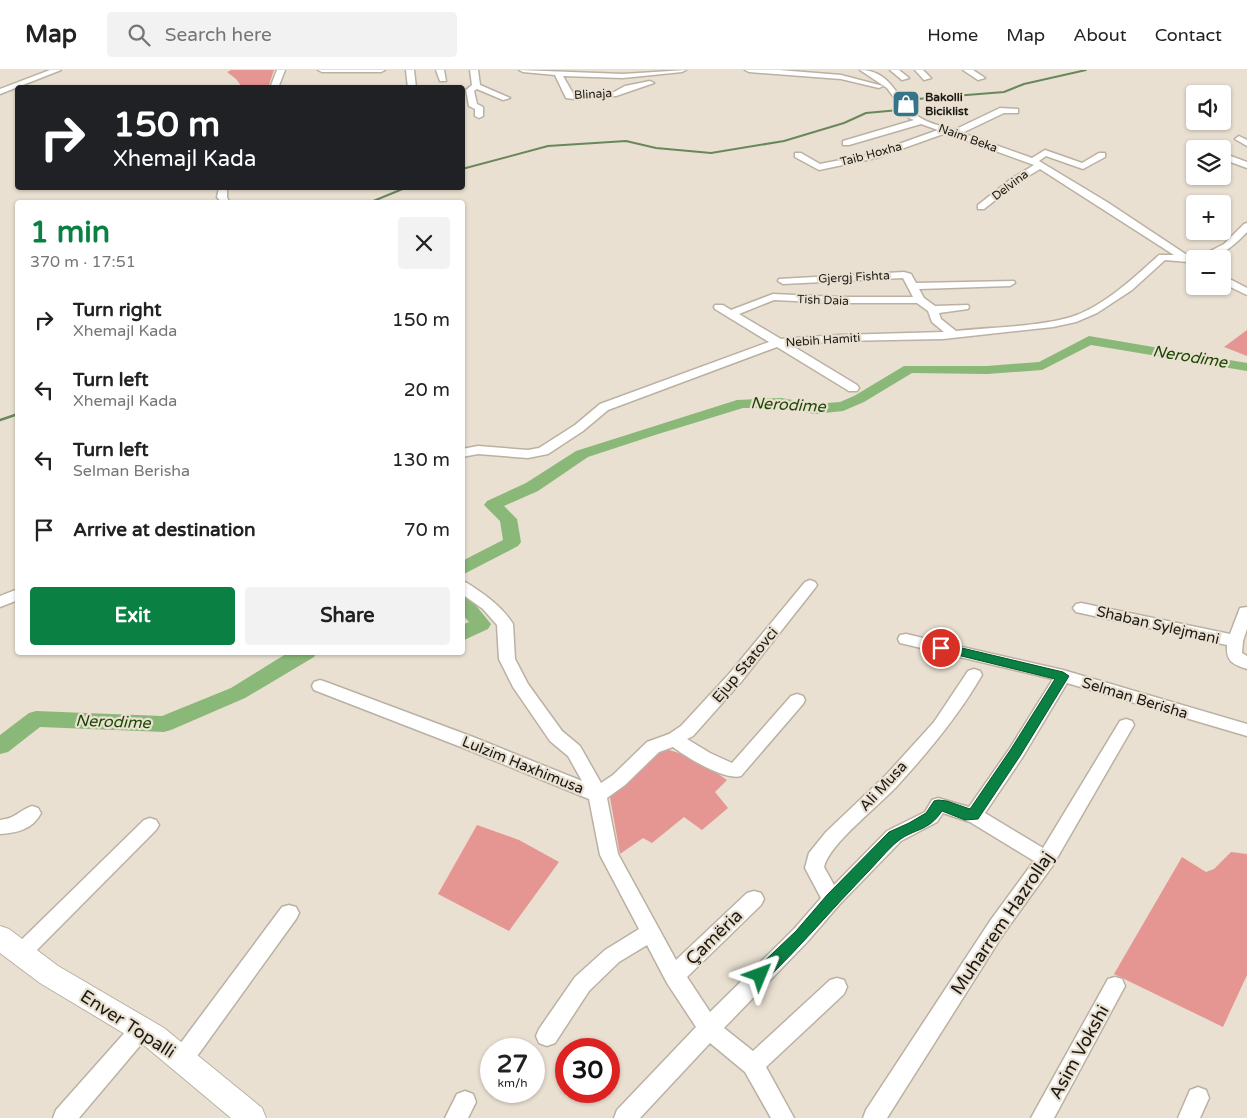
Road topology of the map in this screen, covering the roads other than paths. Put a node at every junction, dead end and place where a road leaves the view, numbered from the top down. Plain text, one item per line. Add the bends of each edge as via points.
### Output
1 (57, 70) edge
2 (281, 70) edge
3 (322, 70) edge
4 (381, 70) edge
5 (410, 70) edge
6 (440, 70) edge
7 (474, 70) edge
8 (523, 70) edge
9 (682, 70) edge
10 (749, 70) edge
11 (864, 70) edge
12 (894, 70) edge
13 (919, 70) edge
14 (966, 70) edge
15 (29, 71) edge
16 (810, 72) edge
17 (558, 73) junction
18 (667, 73) junction
19 (46, 74) junction
20 (835, 76) junction
21 (905, 78) dead end
22 (927, 78) dead end
23 (981, 78) dead end
24 (443, 79) dead end
25 (799, 83) dead end
26 (18, 85) edge
27 (275, 85) edge
28 (412, 85) edge
29 (15, 86) edge
30 (476, 86) junction
31 (890, 89) junction
32 (0, 92) edge
33 (506, 98) dead end
34 (1015, 110) dead end
35 (479, 116) dead end
36 (921, 121) junction
37 (946, 130) junction
38 (956, 133) junction
39 (846, 143) dead end
40 (798, 155) dead end
41 (1102, 156) dead end
42 (1231, 159) edge
43 (1036, 163) junction
44 (1247, 165) edge
45 (981, 207) dead end
46 (1247, 226) edge
47 (1218, 250) edge
48 (1186, 255) edge
49 (1186, 259) edge
50 (783, 281) dead end
51 (1010, 283) dead end
52 (1231, 283) edge
53 (911, 286) junction
54 (1247, 292) edge
55 (920, 300) junction
56 (719, 307) dead end
57 (964, 308) dead end
58 (933, 310) junction
59 (730, 314) junction
60 (954, 335) junction
61 (778, 343) junction
62 (853, 388) dead end
63 (465, 452) edge
64 (810, 585) dead end
65 (465, 588) edge
66 (15, 595) edge
67 (0, 602) edge
68 (1081, 608) dead end
69 (1245, 612) dead end
70 (906, 639) dead end
71 (1236, 642) junction
72 (1247, 663) edge
73 (974, 675) dead end
74 (1063, 676) junction
75 (320, 686) dead end
76 (797, 700) dead end
77 (1126, 725) dead end
78 (1247, 730) edge
79 (675, 739) junction
80 (597, 795) junction
81 (32, 812) dead end
82 (974, 815) junction
83 (150, 825) dead end
84 (0, 827) edge
85 (1046, 859) junction
86 (754, 899) dead end
87 (832, 899) junction
88 (289, 913) dead end
89 (649, 932) junction
90 (0, 937) edge
91 (20, 956) junction
92 (674, 976) junction
93 (1115, 986) dead end
94 (837, 987) dead end
95 (142, 1028) junction
96 (709, 1029) junction
97 (547, 1036) dead end
98 (182, 1059) junction
99 (752, 1065) junction
100 (1198, 1098) dead end
101 (64, 1118) edge
102 (252, 1118) edge
103 (625, 1118) edge
104 (784, 1118) edge
105 (874, 1118) edge
106 (1042, 1118) edge
107 (1189, 1118) edge

1 - 19 street
2 - 27 street
3 - 4 street
5 - 28 street
6 - 24 street
7 - 30 street
8 - 17 street
9 - 18 street
10 - 16 street
11 - 31 street, Naim Beka
12 - 21 street
13 - 22 street
14 - 23 street
15 - 19 street
16 - 20 street
17 - 18 street via 617,77
17 - 18 street, Blinaja via 569,96 574,97 616,94 661,80
19 - 26 street
20 - 25 street
20 - 31 street
29 - 32 street
30 - 33 street
30 - 35 street via 470,90 473,106 479,108
31 - 36 street, Naim Beka via 912,116
34 - 38 street via 1003,110
36 - 37 street, Naim Beka
36 - 39 street
37 - 38 street, Naim Beka
37 - 40 street, Taib Hoxha via 873,156 820,167
38 - 43 street, Naim Beka
41 - 43 street via 1083,166 1045,154
42 - 44 street
43 - 45 street, Delvina
43 - 48 street, Naim Beka
46 - 47 street via 1228,246
49 - 60 street, Nebih Hamiti via 1163,258 1128,288 1076,319
50 - 53 street, Gjergj Fishta via 901,274 907,276
51 - 53 street
52 - 54 street
53 - 55 street, Gjergj Fishta
55 - 58 street, Gjergj Fishta
55 - 59 street, Tish Daia via 774,297
56 - 59 street
57 - 58 street
58 - 60 street, Gjergj Fishta via 936,320
59 - 61 street
60 - 61 street, Nebih Hamiti
61 - 62 street
61 - 63 street, Nebih Hamiti via 604,406 579,428 543,450 528,454 478,450
64 - 79 street, Ejup Statovci via 709,708
65 - 80 street, Lulzim Haxhimusa via 488,605 505,624 507,659 514,674 556,736 574,751
66 - 67 street
68 - 71 street, Shaban Sylejmani
69 - 71 street, Shaban Sylejmani
70 - 74 street, Selman Berisha
71 - 72 street, Shaban Sylejmani via 1234,656
73 - 87 street, Ali Musa via 940,726 892,780 833,837 816,859 814,868
74 - 78 street, Selman Berisha
74 - 82 street
75 - 80 street, Lulzim Haxhimusa
76 - 79 street via 735,771 682,746
77 - 85 street, Muharrem Hazrollaj
79 - 80 street, Ejup Statovci via 653,747 619,780
80 - 89 street via 609,854
81 - 84 street via 16,826
82 - 85 street
82 - 87 street via 938,805 931,817 894,836
83 - 91 street
85 - 105 street, Muharrem Hazrollaj via 997,927
86 - 92 street, Çamëria
87 - 96 street
88 - 98 street
89 - 92 street
89 - 97 street via 612,956 582,984
90 - 91 main road, Enver Topalli
91 - 95 main road, Enver Topalli
92 - 96 street
93 - 106 street, Asim Vokshi
94 - 99 street
95 - 98 main road, Enver Topalli
95 - 101 street
96 - 99 street
96 - 103 street
98 - 102 main road, Enver Topalli
99 - 104 street
100 - 107 street

